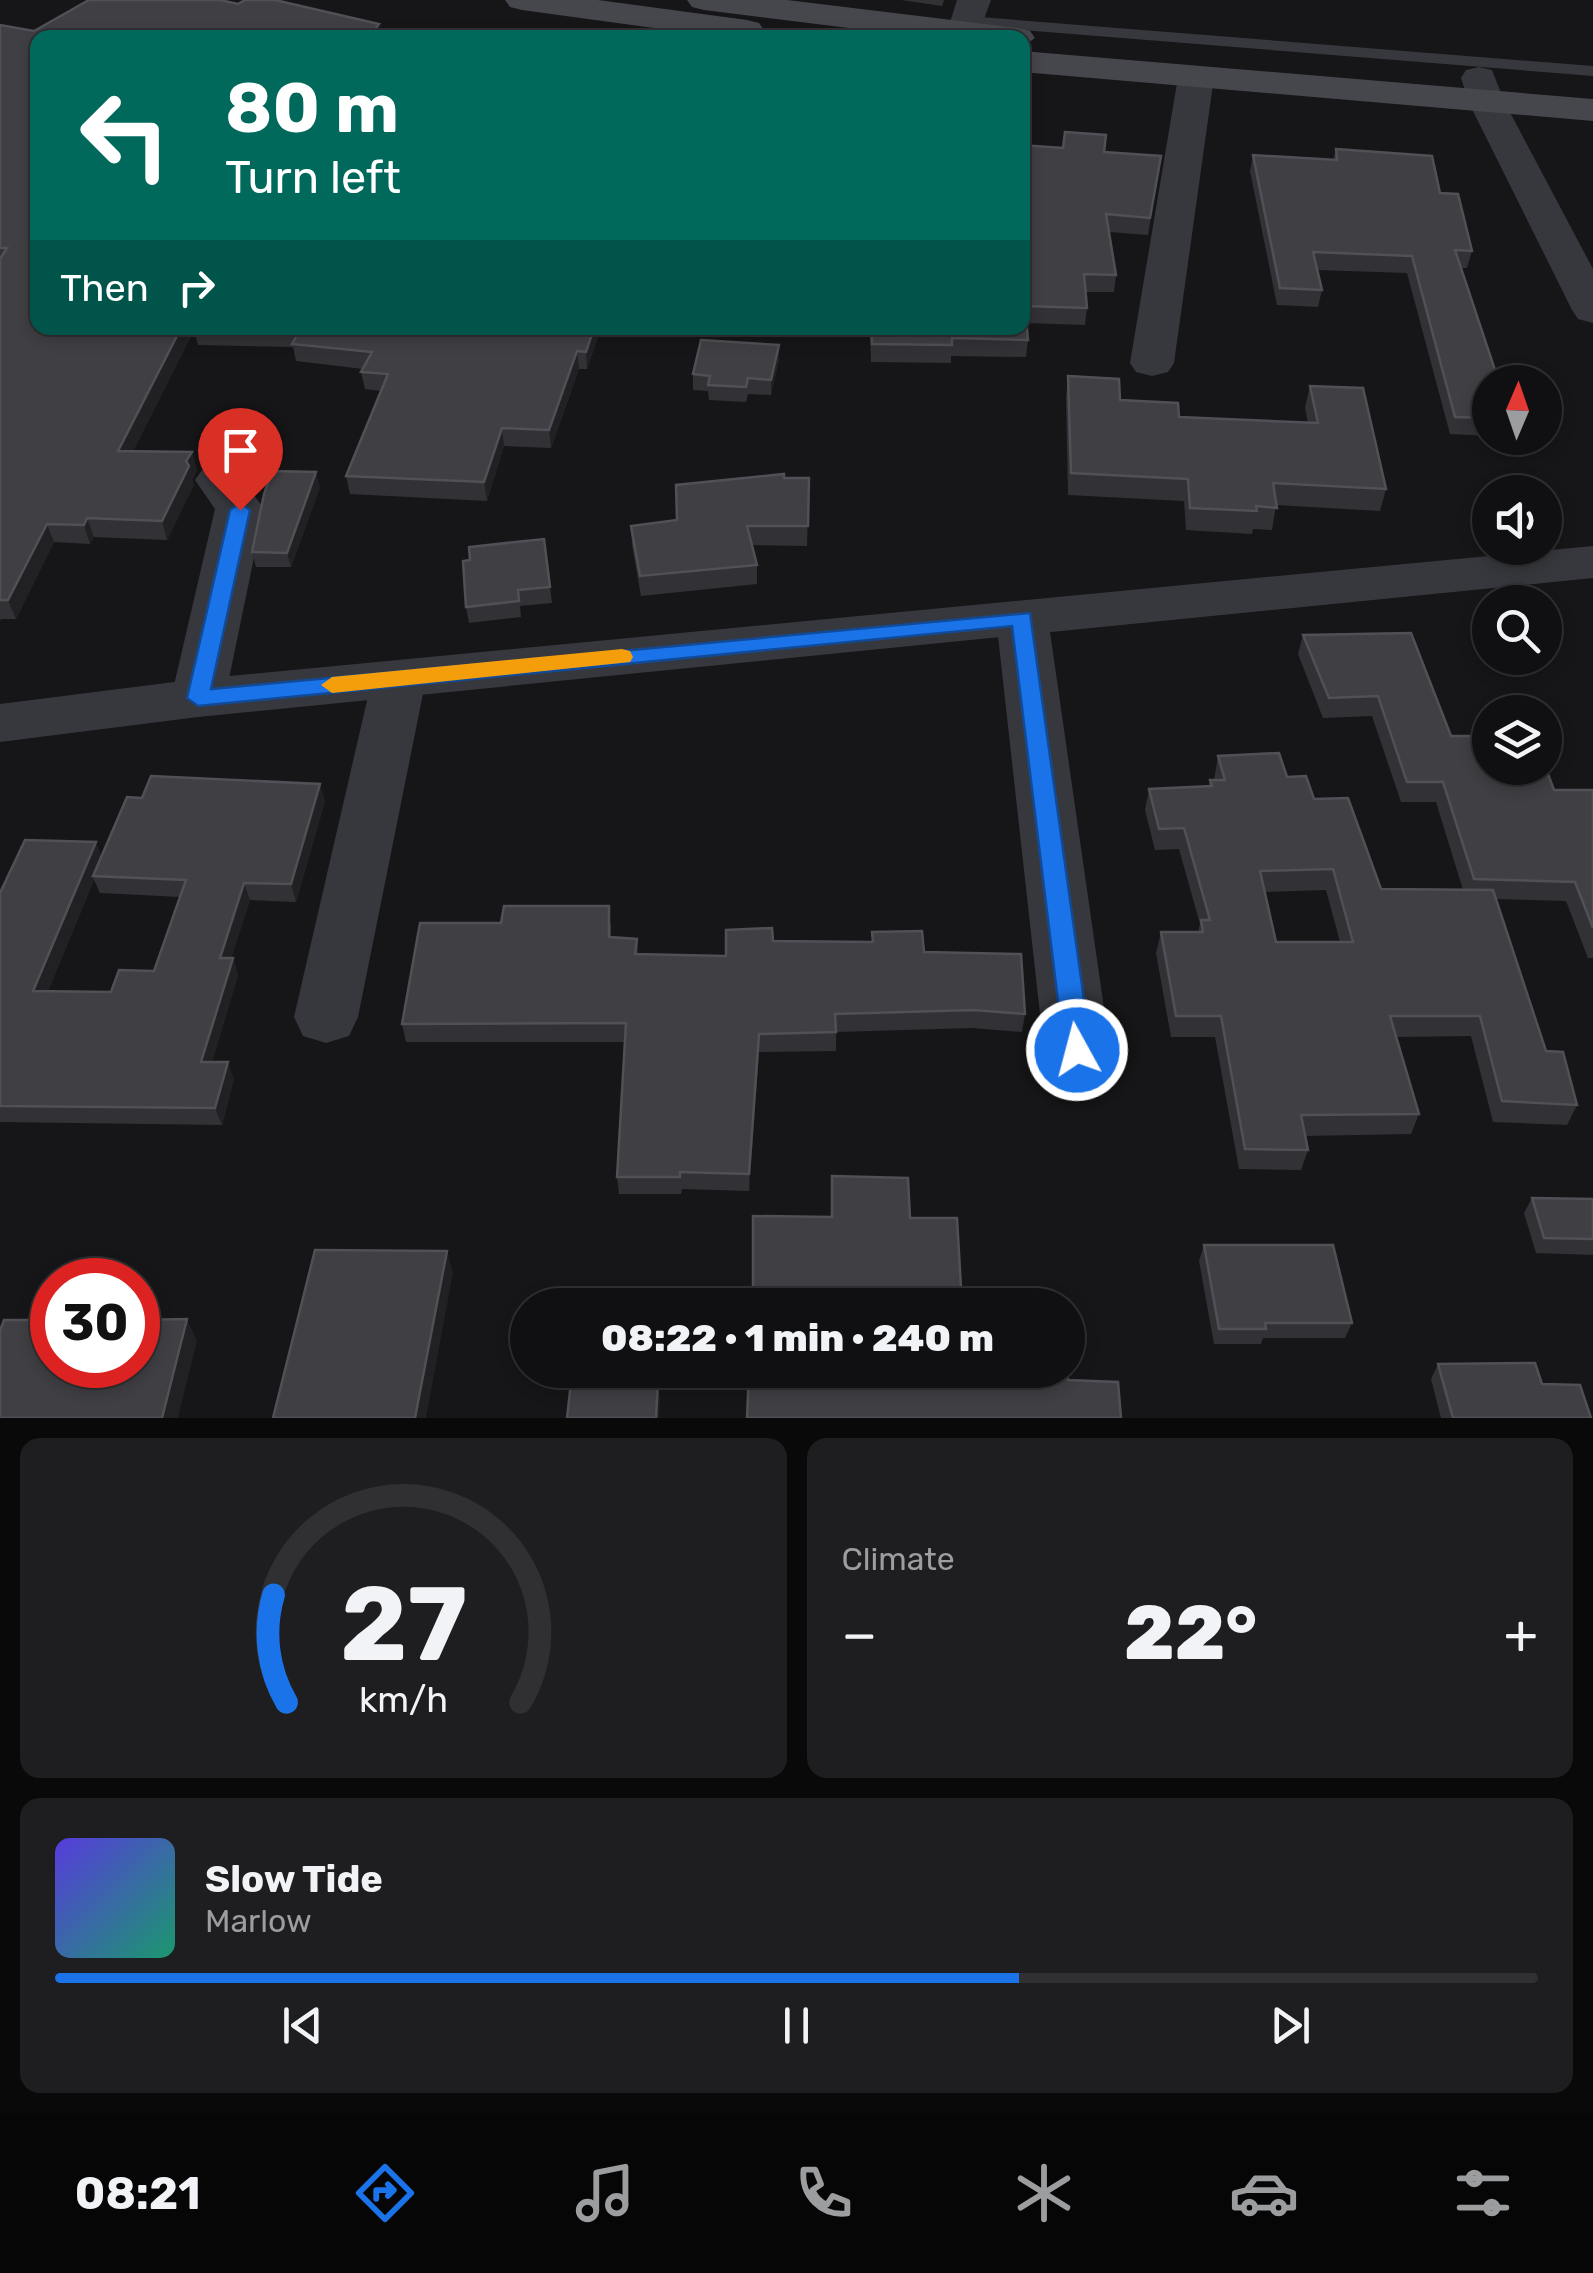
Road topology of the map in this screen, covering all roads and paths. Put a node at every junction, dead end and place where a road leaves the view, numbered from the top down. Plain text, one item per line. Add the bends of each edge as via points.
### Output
1 (522, 0) edge
2 (704, 0) edge
3 (968, 17) edge
4 (745, 30) edge
5 (1000, 30) edge
6 (1030, 39) edge
7 (1030, 62) edge
8 (1593, 70) edge
9 (1196, 77) junction
10 (1593, 85) edge
11 (1483, 90) junction
12 (1593, 110) edge
13 (1593, 310) edge
14 (1152, 363) dead end
15 (219, 480) dead end
16 (1593, 562) edge
17 (1022, 618) junction
18 (399, 678) junction
19 (198, 698) junction
20 (0, 722) edge
21 (326, 1017) dead end
22 (1077, 1050) dead end

1 - 4 main road
2 - 3 main road
3 - 5 main road
3 - 8 lane
6 - 11 main road
7 - 9 main road
9 - 11 main road
9 - 14 street
10 - 11 main road
11 - 12 main road
11 - 13 street
15 - 19 street via 240,510
16 - 17 street
17 - 18 street
17 - 22 street
18 - 19 street
18 - 21 street
19 - 20 street

